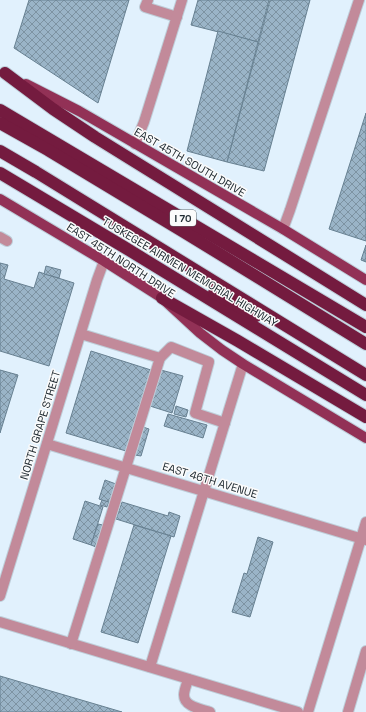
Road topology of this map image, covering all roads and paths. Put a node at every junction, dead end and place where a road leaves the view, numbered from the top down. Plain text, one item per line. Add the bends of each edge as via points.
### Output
1 (148, 0) edge
2 (182, 0) edge
3 (359, 0) edge
4 (176, 17) junction
5 (2, 72) edge
6 (0, 110) edge
7 (0, 122) edge
8 (135, 144) junction
9 (0, 151) edge
10 (0, 173) edge
11 (1, 202) edge
12 (60, 209) junction
13 (283, 229) junction
14 (104, 261) junction
15 (366, 280) edge
16 (162, 298) junction
17 (366, 305) edge
18 (366, 327) edge
19 (81, 334) junction
20 (366, 344) edge
21 (160, 358) junction
22 (243, 364) junction
23 (366, 376) edge
24 (366, 394) edge
25 (366, 417) edge
26 (225, 423) junction
27 (366, 438) edge
28 (47, 444) junction
29 (126, 467) junction
30 (204, 491) junction
31 (366, 522) edge
32 (364, 539) edge
33 (0, 596) edge
34 (0, 622) edge
35 (71, 644) junction
36 (366, 651) edge
37 (150, 668) junction
38 (188, 679) junction
39 (278, 709) edge
40 (210, 712) edge
41 (298, 712) edge
42 (308, 712) edge
43 (348, 712) edge

1 - 4 street via 146,7
2 - 4 street
3 - 13 street
4 - 8 street
5 - 8 main road, EAST 45TH SOUTH DRIVE via 79,111
5 - 17 highway via 95,137
6 - 18 highway, I 70
7 - 20 highway
8 - 13 main road, EAST 45TH SOUTH DRIVE
9 - 23 highway
10 - 12 highway, TUSKEGEE AIRMEN MEMORIAL HIGHWAY
11 - 14 main road, EAST 45TH NORTH DRIVE
12 - 23 highway
12 - 24 highway, TUSKEGEE AIRMEN MEMORIAL HIGHWAY
13 - 15 main road, EAST 45TH SOUTH DRIVE
14 - 16 main road, EAST 45TH NORTH DRIVE
14 - 19 street, NORTH GRAPE STREET
16 - 22 main road, EAST 45TH NORTH DRIVE via 200,333
16 - 25 highway
19 - 21 street
19 - 28 street, NORTH GRAPE STREET
21 - 26 street via 171,347 209,362 195,413
21 - 29 street
22 - 26 street
22 - 27 main road, EAST 45TH NORTH DRIVE
26 - 30 street
28 - 29 street, EAST 46TH AVENUE
28 - 33 street, NORTH GRAPE STREET
29 - 30 street, EAST 46TH AVENUE
29 - 35 street
30 - 32 street, EAST 46TH AVENUE
30 - 37 street
31 - 32 street
32 - 42 street
34 - 35 street
35 - 37 street
36 - 43 street
37 - 38 street
38 - 39 street
38 - 40 street via 185,700 190,706
39 - 41 street

